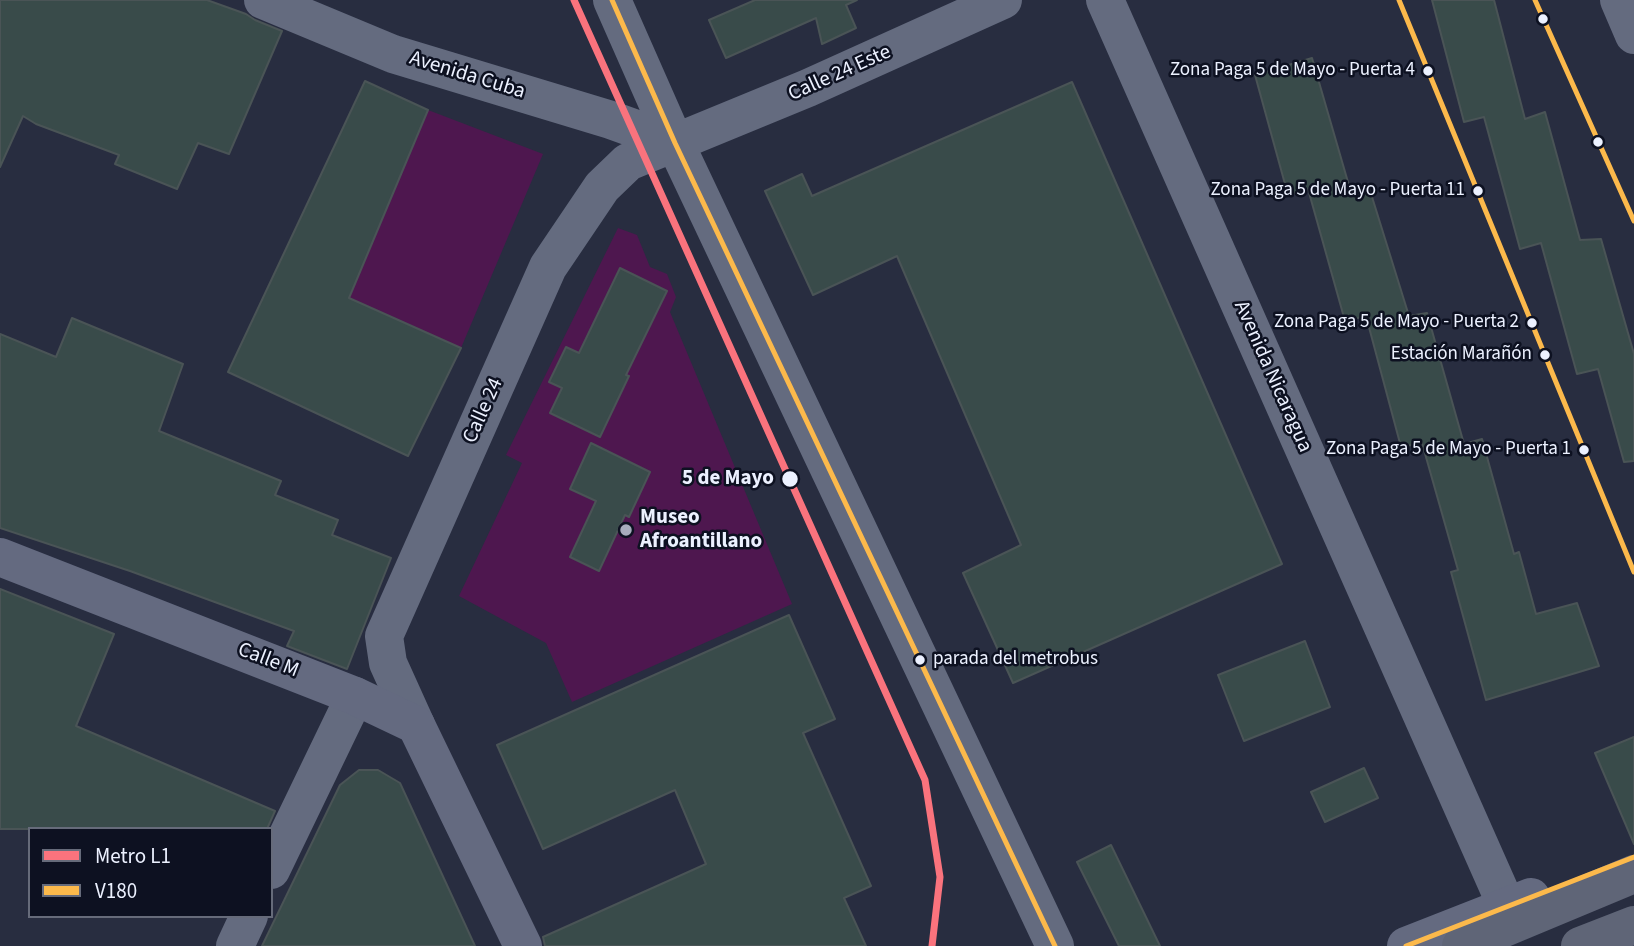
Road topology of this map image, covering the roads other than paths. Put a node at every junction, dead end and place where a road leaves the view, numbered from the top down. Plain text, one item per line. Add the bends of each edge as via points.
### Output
1 (263, 0) edge
2 (612, 0) edge
3 (1003, 0) edge
4 (1105, 0) edge
5 (1619, 0) edge
6 (1634, 35) edge
7 (675, 142) junction
8 (0, 557) edge
9 (355, 695) junction
10 (416, 725) junction
11 (1634, 857) edge
12 (273, 866) edge
13 (1634, 874) edge
14 (1507, 907) junction
15 (248, 918) edge
16 (1634, 925) edge
17 (235, 946) edge
18 (523, 946) edge
19 (1055, 946) edge
20 (1406, 946) edge
21 (1461, 946) edge
22 (1580, 946) edge

1 - 7 street, Avenida Cuba via 393,54
2 - 7 street
3 - 7 street, Calle 24 Este via 808,89
4 - 14 street, Avenida Nicaragua
5 - 6 street
7 - 10 street, Calle 24 via 628,162 602,187 548,267 384,636 388,663
7 - 19 street
8 - 9 main road, Calle M
9 - 10 main road
9 - 12 street
10 - 18 main road, Calle 24
11 - 14 main road
13 - 21 highway
14 - 20 main road
15 - 17 street
16 - 22 highway

